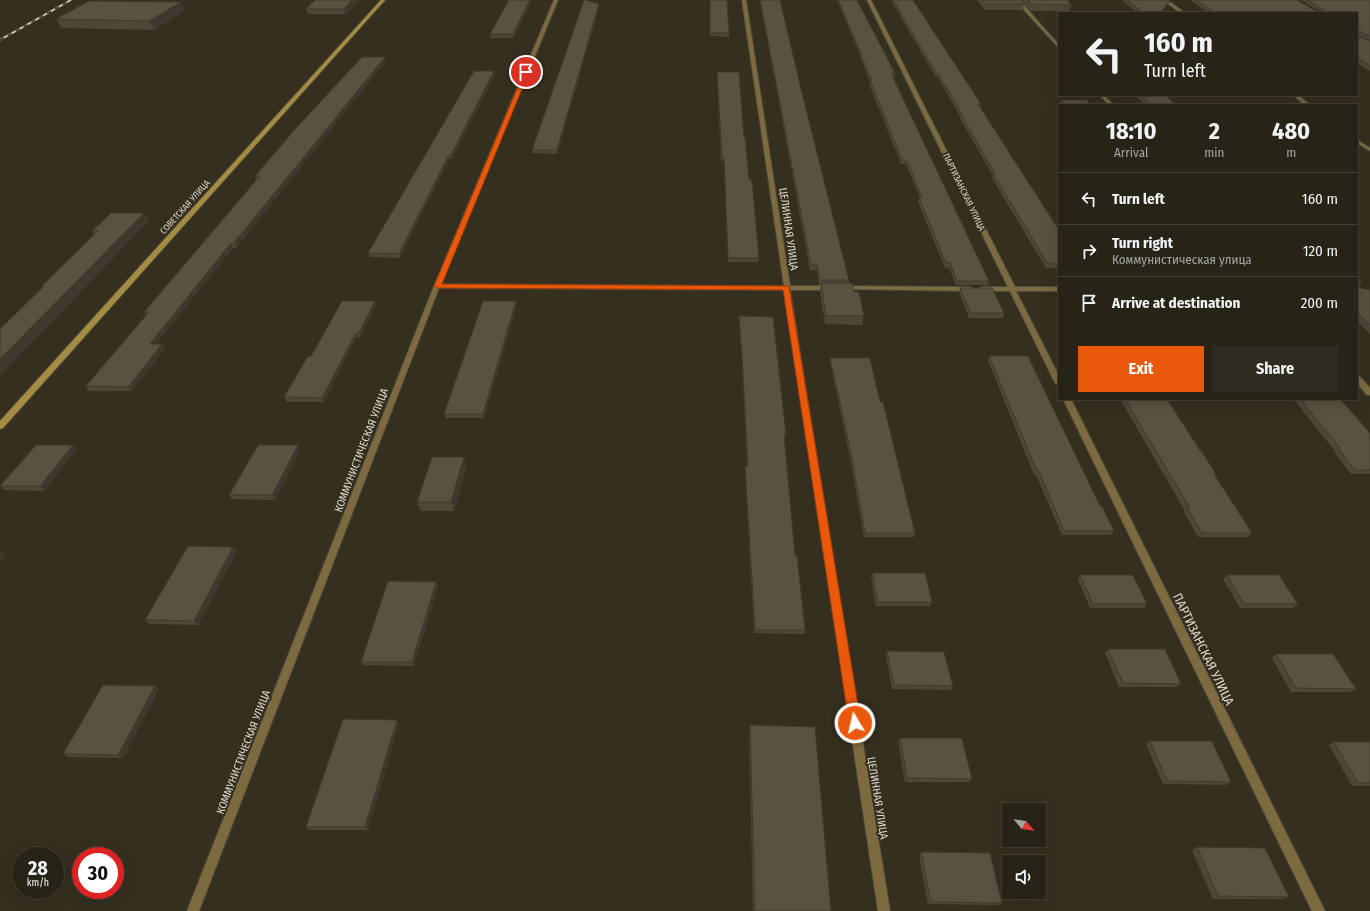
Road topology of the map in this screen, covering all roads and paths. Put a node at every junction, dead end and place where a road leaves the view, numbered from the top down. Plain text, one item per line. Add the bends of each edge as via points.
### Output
1 (383, 0) edge
2 (556, 0) edge
3 (744, 0) edge
4 (869, 0) edge
5 (1017, 0) edge
6 (1165, 0) edge
7 (1182, 12) edge
8 (1058, 46) edge
9 (1103, 96) edge
10 (1296, 96) edge
11 (1110, 104) edge
12 (1307, 104) edge
13 (1358, 142) edge
14 (1370, 150) edge
15 (437, 286) junction
16 (787, 288) junction
17 (1012, 289) junction
18 (1058, 289) edge
19 (1358, 380) edge
20 (1058, 381) edge
21 (1370, 393) edge
22 (1067, 400) edge
23 (0, 426) edge
24 (193, 911) edge
25 (884, 911) edge
26 (1319, 911) edge

1 - 23 street, СОВЕТСКАЯ УЛИЦА
2 - 15 street, КОММУНИСТИЧЕСКАЯ УЛИЦА
3 - 16 street, ЦЕЛИННАЯ УЛИЦА
4 - 17 street, ПАРТИЗАНСКАЯ УЛИЦА
5 - 8 street
6 - 7 street
9 - 11 street
10 - 12 street
13 - 14 street
15 - 16 street
15 - 24 street, КОММУНИСТИЧЕСКАЯ УЛИЦА
16 - 17 street
16 - 25 street, ЦЕЛИННАЯ УЛИЦА
17 - 18 street
17 - 20 street, ПАРТИЗАНСКАЯ УЛИЦА
19 - 21 street
22 - 26 street, ПАРТИЗАНСКАЯ УЛИЦА

